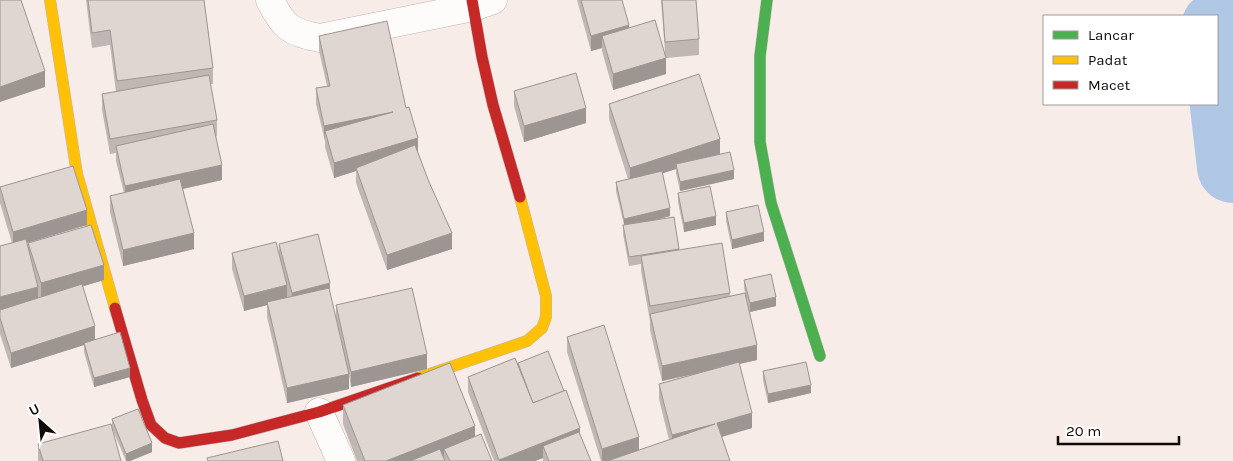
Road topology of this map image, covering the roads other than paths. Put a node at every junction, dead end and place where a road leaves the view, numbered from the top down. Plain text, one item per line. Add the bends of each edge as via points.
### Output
1 (50, 0) edge
2 (270, 0) edge
3 (767, 0) edge
4 (479, 2) edge
5 (820, 356) dead end
6 (319, 412) junction
7 (341, 461) edge

1 - 6 street via 77,174 151,425 165,438 178,444 232,435
2 - 4 street via 288,28 302,35 320,38
3 - 5 street via 760,56 760,142 771,203
4 - 6 street via 493,105 546,296 543,326 538,335 527,341
6 - 7 street

